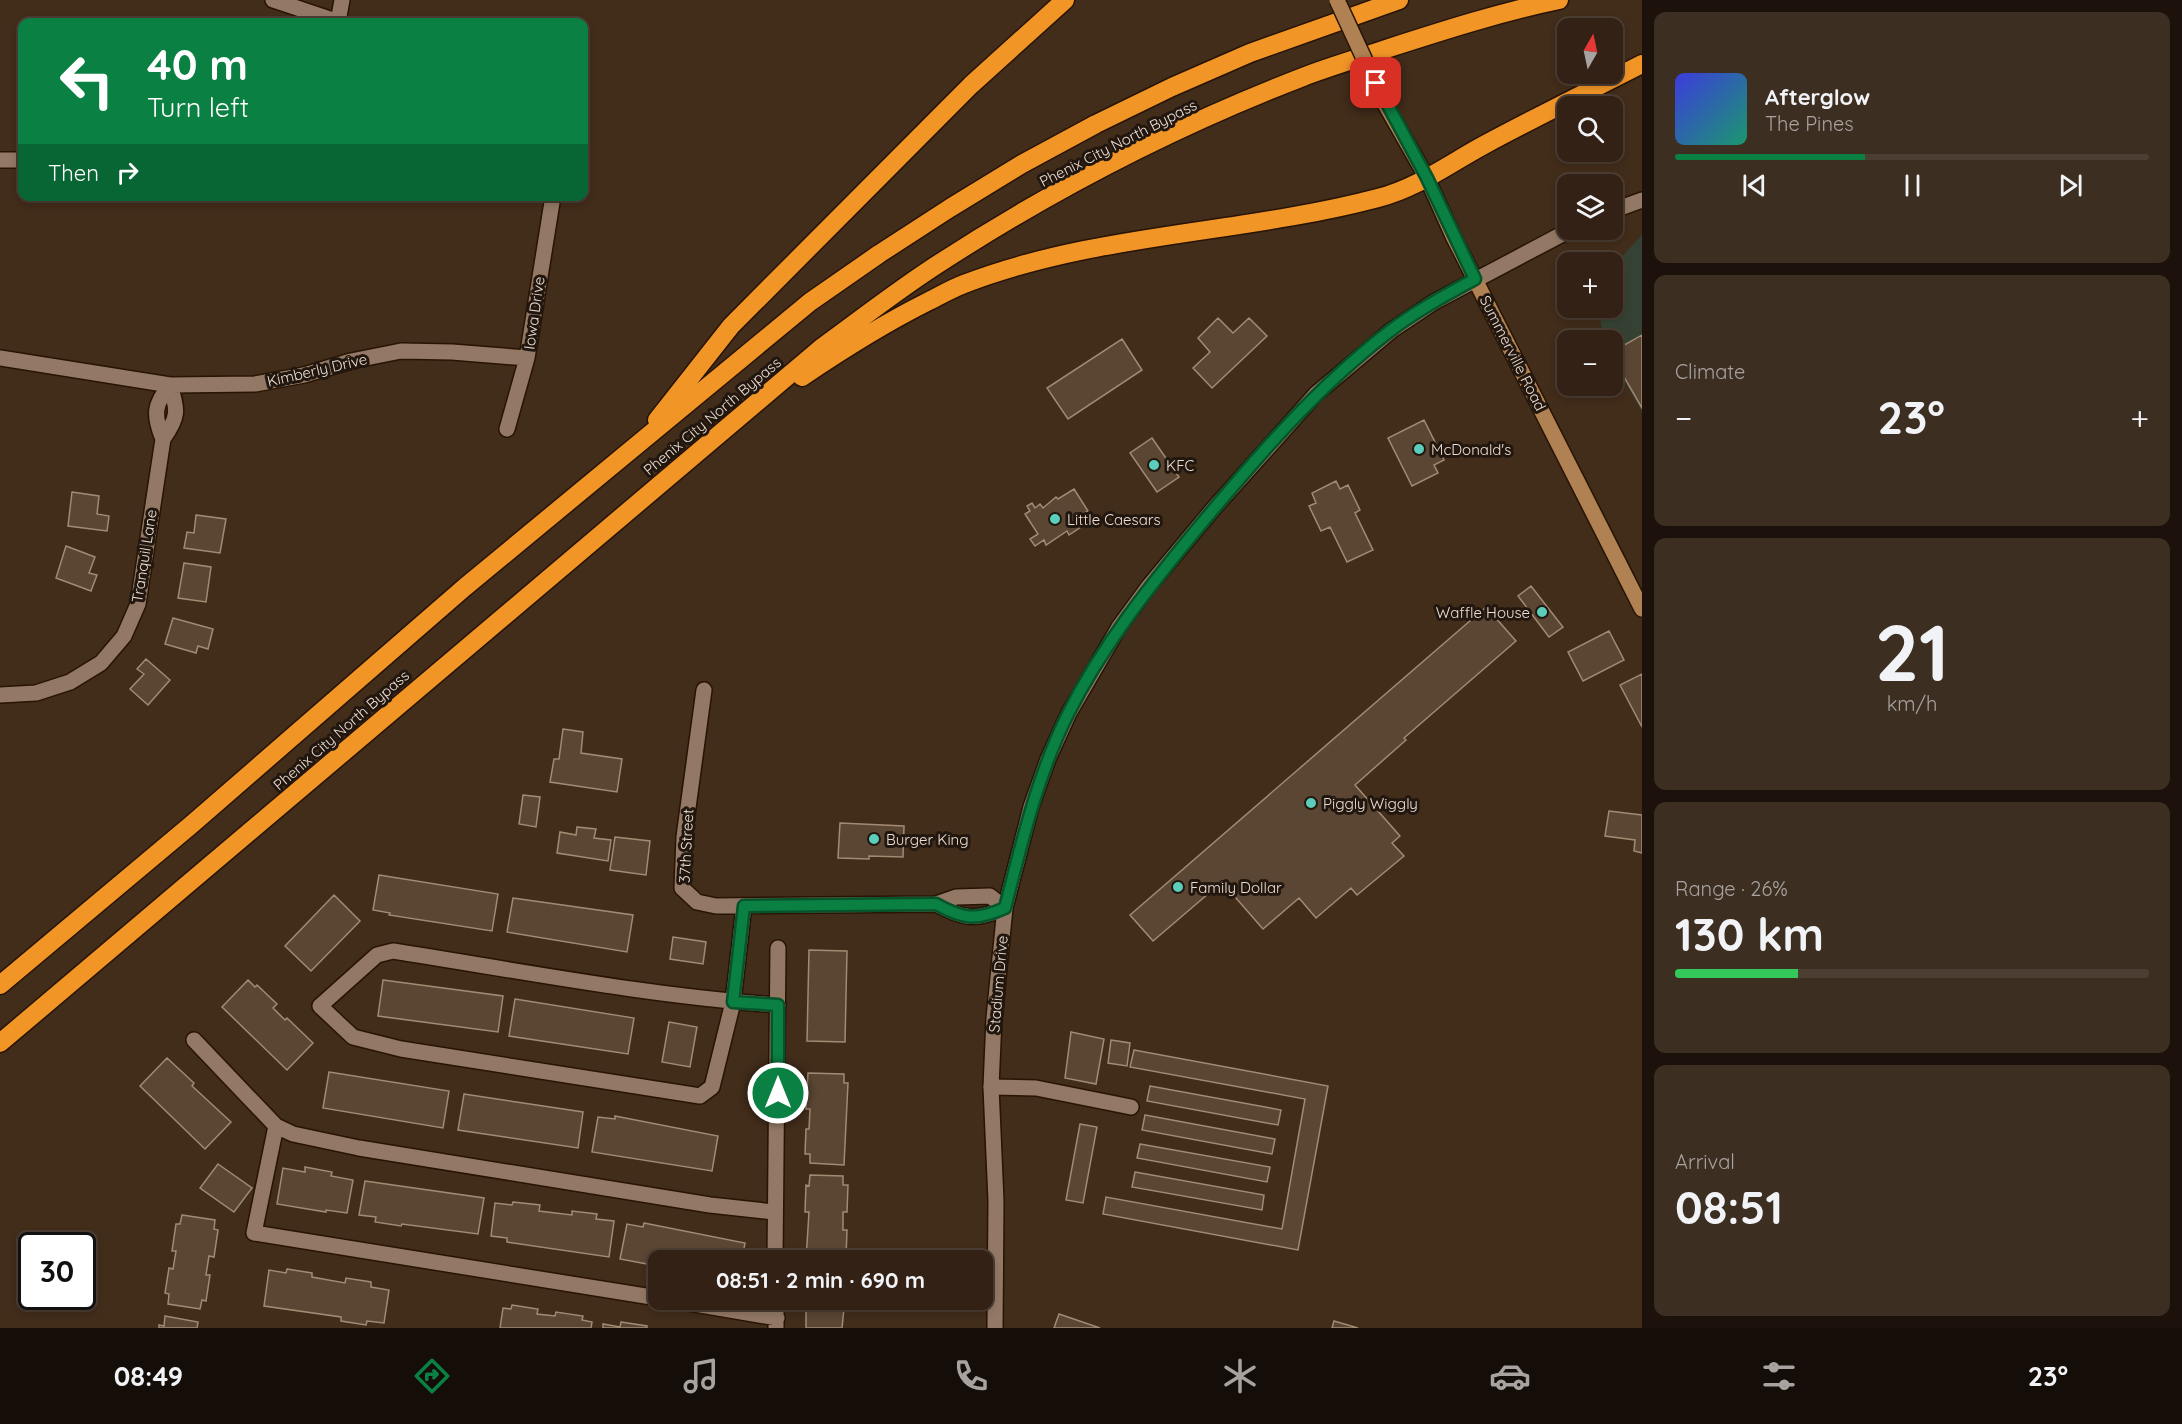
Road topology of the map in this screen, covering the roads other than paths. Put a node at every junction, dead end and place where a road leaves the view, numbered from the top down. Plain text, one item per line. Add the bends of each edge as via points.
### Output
1 (273, 0) edge
2 (342, 0) edge
3 (1065, 0) edge
4 (1337, 0) edge
5 (1399, 0) edge
6 (1559, 0) edge
7 (326, 18) edge
8 (339, 18) edge
9 (1642, 64) edge
10 (0, 160) edge
11 (18, 160) edge
12 (1427, 178) junction
13 (1642, 200) edge
14 (552, 201) edge
15 (1623, 207) edge
16 (1557, 237) edge
17 (1475, 279) junction
18 (0, 358) edge
19 (527, 358) junction
20 (170, 385) junction
21 (507, 429) dead end
22 (709, 442) junction
23 (633, 449) junction
24 (1642, 609) edge
25 (704, 690) dead end
26 (0, 694) edge
27 (744, 906) junction
28 (1005, 908) junction
29 (778, 948) dead end
30 (0, 985) edge
31 (733, 1002) junction
32 (778, 1005) junction
33 (194, 1040) dead end
34 (0, 1043) edge
35 (991, 1088) junction
36 (1131, 1107) dead end
37 (276, 1126) junction
38 (774, 1212) junction
39 (776, 1250) edge
40 (648, 1296) edge
41 (716, 1310) edge
42 (776, 1323) edge
43 (995, 1328) edge

1 - 7 street
2 - 8 street
3 - 23 highway via 970,85 731,326
4 - 12 main road, Summerville Road, bridge via 1385,104
5 - 23 highway, Phenix City North Bypass via 1211,70 1106,119 1022,165 810,302
6 - 22 highway, Phenix City North Bypass via 1463,23 1304,76 1150,144 931,269 821,348
9 - 12 highway
10 - 11 street
12 - 17 main road, Summerville Road
12 - 22 highway via 1377,198 1044,259 963,285 886,322
13 - 15 street
14 - 19 street, Iowa Drive
16 - 17 street, Stadium Drive
17 - 24 main road, Summerville Road
17 - 28 street, Stadium Drive via 1392,330 1316,394 1149,586 1119,627 1068,713 1031,807
18 - 20 street, Kimberly Drive
19 - 20 street, Kimberly Drive via 401,351 255,384
19 - 21 street, Iowa Drive
20 - 26 street, Tranquil Lane via 177,405 173,424 163,439 138,604 124,636 101,663 70,682 36,693
22 - 34 highway, Phenix City North Bypass
23 - 30 highway, Phenix City North Bypass via 457,594
25 - 27 street, 37th Street via 684,837 682,888 697,902
27 - 28 street, 37th Street via 936,904 956,915 985,917
27 - 31 street
28 - 35 street, Stadium Drive
29 - 32 street
31 - 31 street via 712,1087 700,1096 401,1049 353,1037 320,1006 377,955 393,951
31 - 32 street
32 - 38 street
33 - 37 street
35 - 36 street via 1036,1088
35 - 43 street, Stadium Drive via 996,1201
37 - 38 street via 292,1134 359,1148
37 - 40 street via 254,1233
38 - 39 street
41 - 42 street

